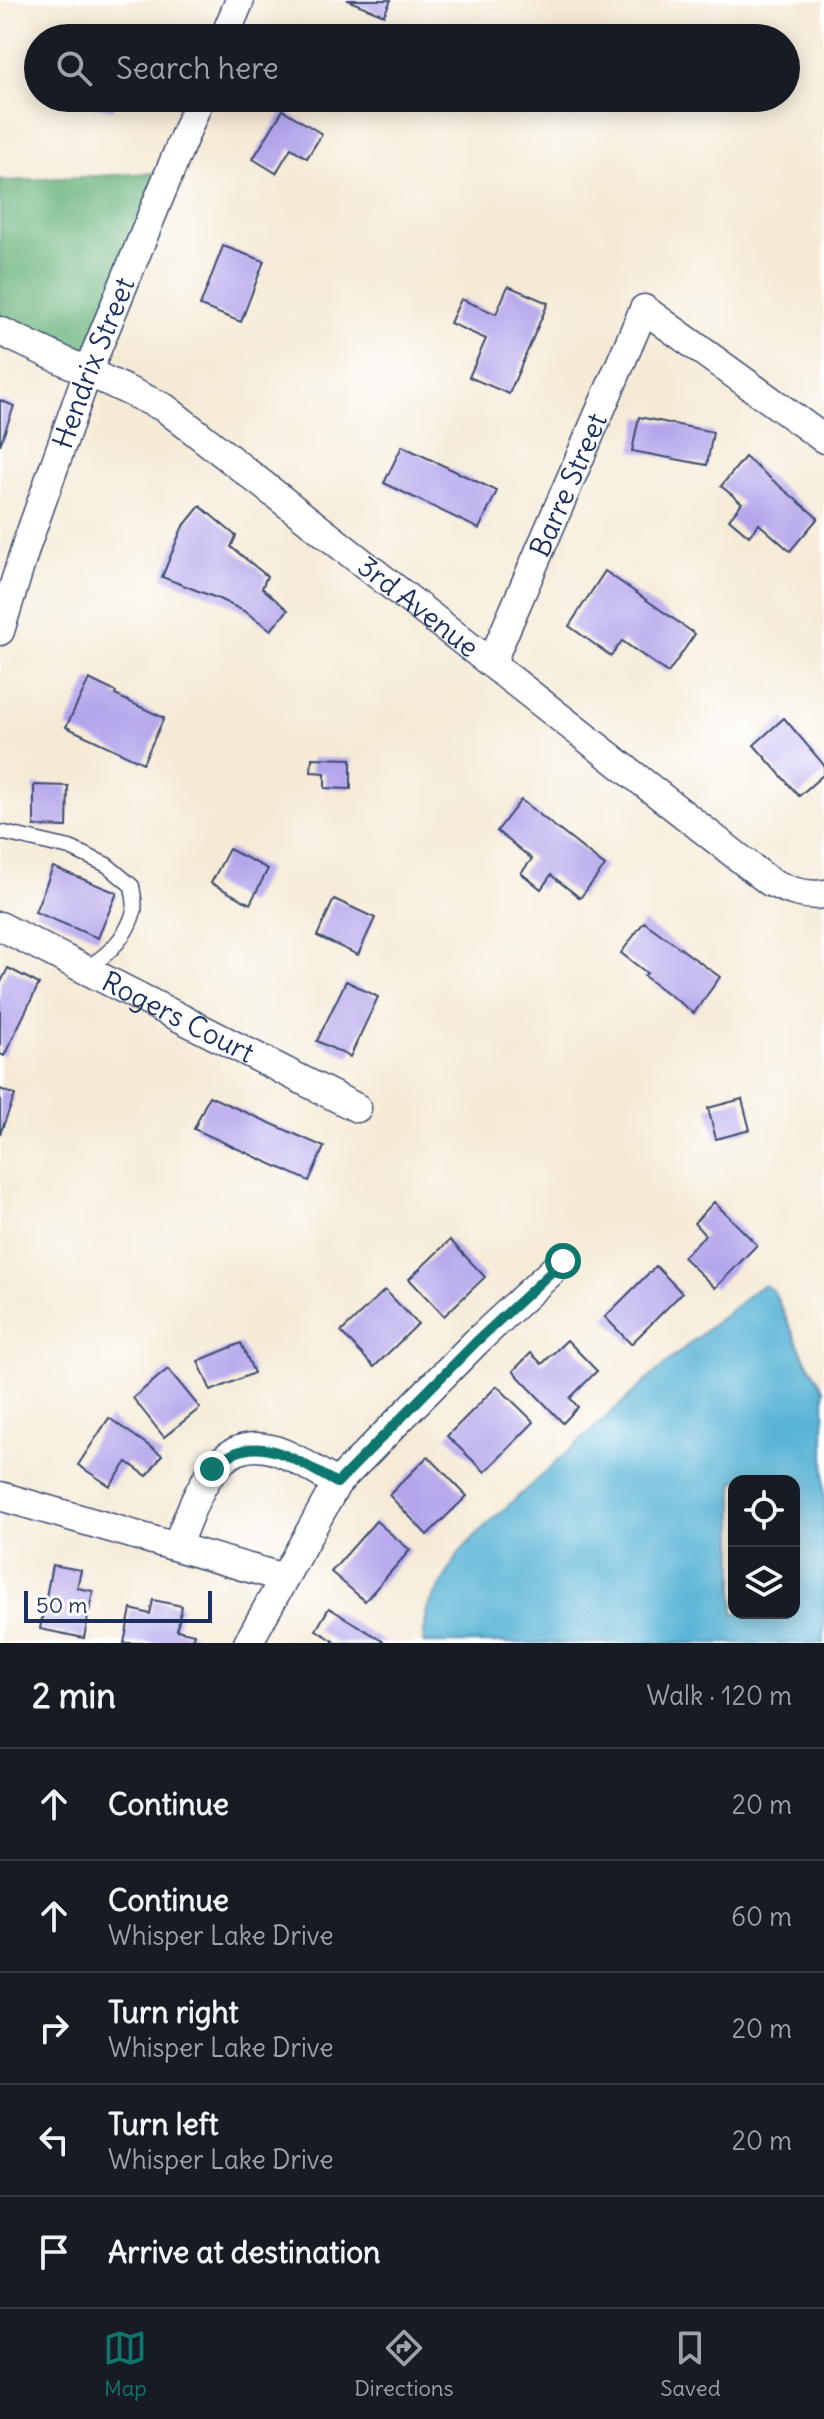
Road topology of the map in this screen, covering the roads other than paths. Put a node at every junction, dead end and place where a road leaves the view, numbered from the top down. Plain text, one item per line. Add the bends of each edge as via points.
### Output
1 (240, 0) edge
2 (230, 24) edge
3 (194, 112) edge
4 (0, 331) edge
5 (88, 371) junction
6 (824, 439) edge
7 (0, 631) edge
8 (492, 661) junction
9 (0, 832) edge
10 (824, 894) edge
11 (0, 926) edge
12 (85, 969) junction
13 (357, 1108) dead end
14 (563, 1261) dead end
15 (337, 1483) junction
16 (0, 1496) edge
17 (177, 1545) junction
18 (284, 1578) junction
19 (248, 1643) edge

1 - 2 street
3 - 5 street, Hendrix Street
4 - 5 street, 3rd Avenue
5 - 7 street, Hendrix Street
5 - 8 street, 3rd Avenue via 165,408
6 - 8 street, Barre Street via 644,309
8 - 10 street, 3rd Avenue via 770,882 792,892
9 - 12 lane via 70,848 107,865 132,886 135,909 123,934 105,957
11 - 12 street, Rogers Court
12 - 13 street, Rogers Court
14 - 15 street
15 - 17 street via 270,1449 236,1452 202,1484
15 - 18 street
16 - 17 street
17 - 18 street
18 - 19 street

